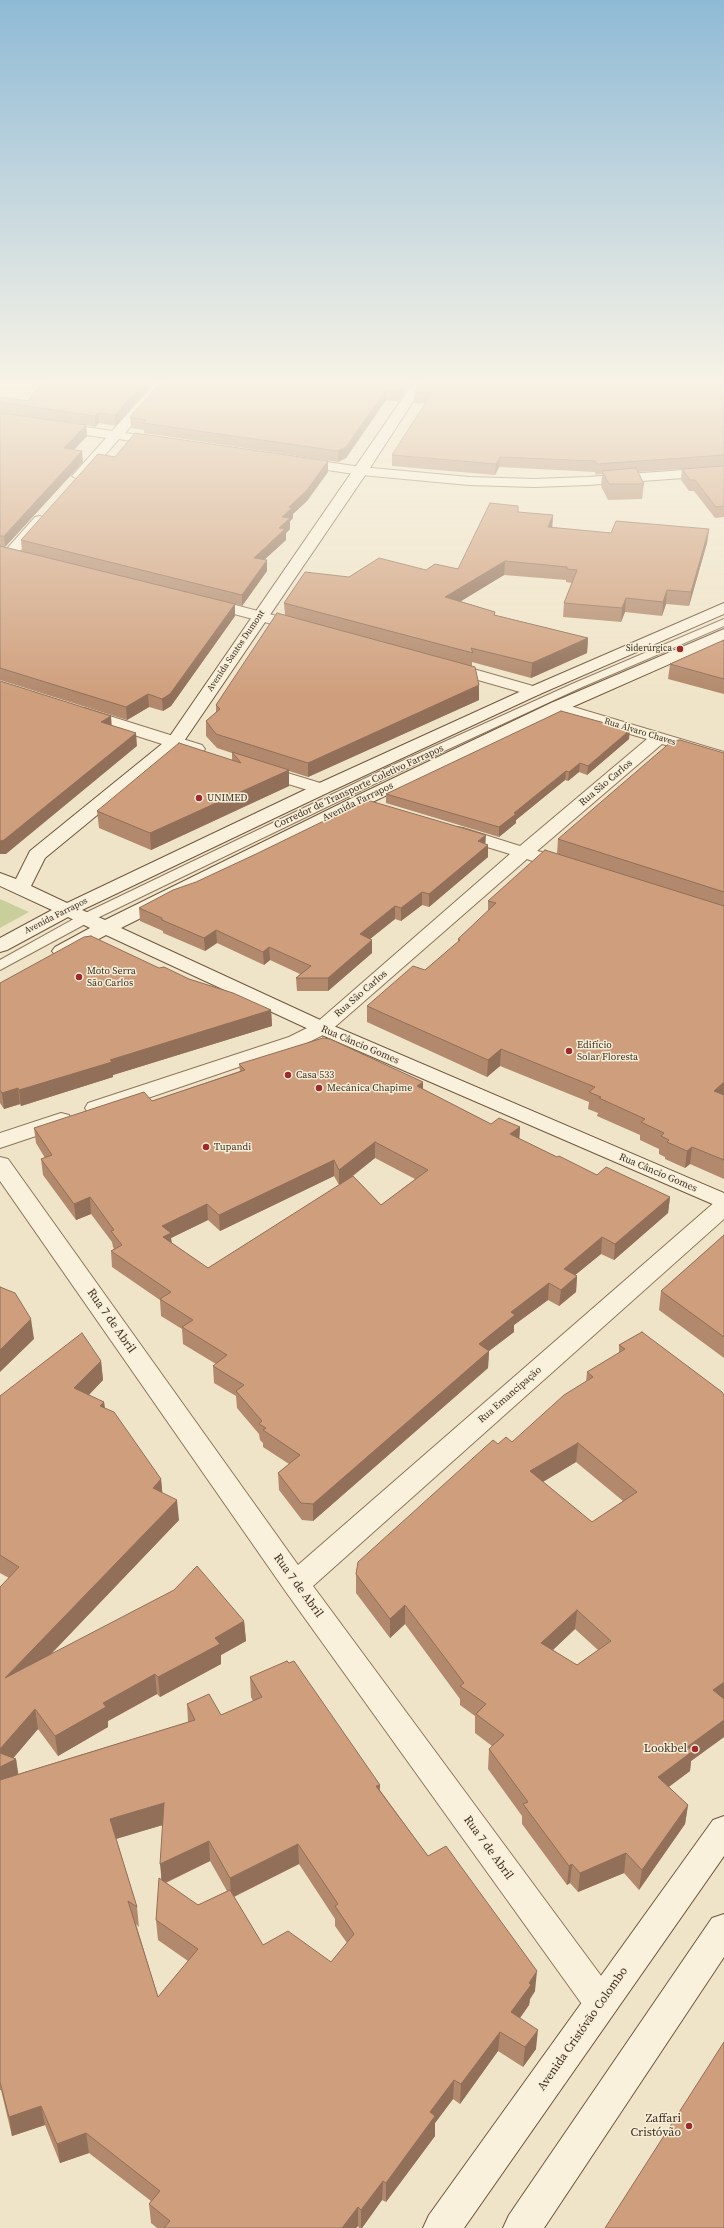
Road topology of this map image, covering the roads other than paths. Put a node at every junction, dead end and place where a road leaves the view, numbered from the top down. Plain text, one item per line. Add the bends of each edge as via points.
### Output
1 (350, 487) edge
2 (46, 513) edge
3 (5, 554) edge
4 (24, 558) edge
5 (192, 599) edge
6 (724, 608) edge
7 (260, 616) junction
8 (724, 622) edge
9 (313, 630) edge
10 (724, 634) edge
11 (435, 664) edge
12 (534, 690) junction
13 (556, 707) junction
14 (68, 708) edge
15 (659, 738) junction
16 (174, 742) junction
17 (210, 754) edge
18 (724, 757) edge
19 (247, 766) edge
20 (395, 769) junction
21 (321, 789) junction
22 (358, 802) junction
23 (381, 809) edge
24 (441, 827) edge
25 (524, 852) junction
26 (554, 862) edge
27 (0, 880) edge
28 (21, 888) junction
29 (67, 910) junction
30 (84, 919) junction
31 (103, 929) junction
32 (0, 946) edge
33 (0, 966) edge
34 (0, 985) edge
35 (322, 1028) junction
36 (0, 1141) edge
37 (0, 1164) edge
38 (724, 1202) edge
39 (724, 1206) edge
40 (296, 1584) junction
41 (724, 1830) edge
42 (724, 1929) edge
43 (601, 2003) junction
44 (442, 2228) edge
45 (522, 2228) edge

1 - 7 street, Avenida Santos Dumont
2 - 3 street
3 - 4 street
5 - 7 street
6 - 12 street, Avenida Farrapos
7 - 9 street
7 - 16 street, Avenida Santos Dumont
8 - 20 lane, Corredor de Transporte Coletivo Farrapos
10 - 13 street, Avenida Farrapos
11 - 12 street
12 - 21 street, Avenida Farrapos
13 - 15 street, Rua Álvaro Chaves
13 - 22 street, Avenida Farrapos
14 - 16 street
15 - 18 street, Rua Álvaro Chaves
15 - 25 street, Rua São Carlos
16 - 17 street
16 - 28 street, Avenida Santos Dumont via 37,855
19 - 21 street
20 - 21 lane
20 - 22 lane
20 - 30 lane, Corredor de Transporte Coletivo Farrapos
21 - 29 street, Avenida Farrapos
22 - 23 street
22 - 31 street, Avenida Farrapos
24 - 25 street
25 - 26 street
25 - 35 street, Rua São Carlos
27 - 28 street, Rua Câncio Gomes
28 - 29 street, Rua Câncio Gomes
29 - 30 street, Rua Câncio Gomes
29 - 32 street, Avenida Farrapos
30 - 31 street, Rua Câncio Gomes
30 - 33 lane, Corredor de Transporte Coletivo Farrapos
31 - 34 street, Avenida Farrapos
31 - 35 street, Rua Câncio Gomes
35 - 36 street, Rua São Carlos via 296,1041
35 - 38 street, Rua Câncio Gomes
37 - 40 street, Rua 7 de Abril
39 - 40 street, Rua Emancipação
40 - 43 street, Rua 7 de Abril
41 - 43 street, Avenida Cristóvão Colombo
42 - 45 street
43 - 44 street, Avenida Cristóvão Colombo

